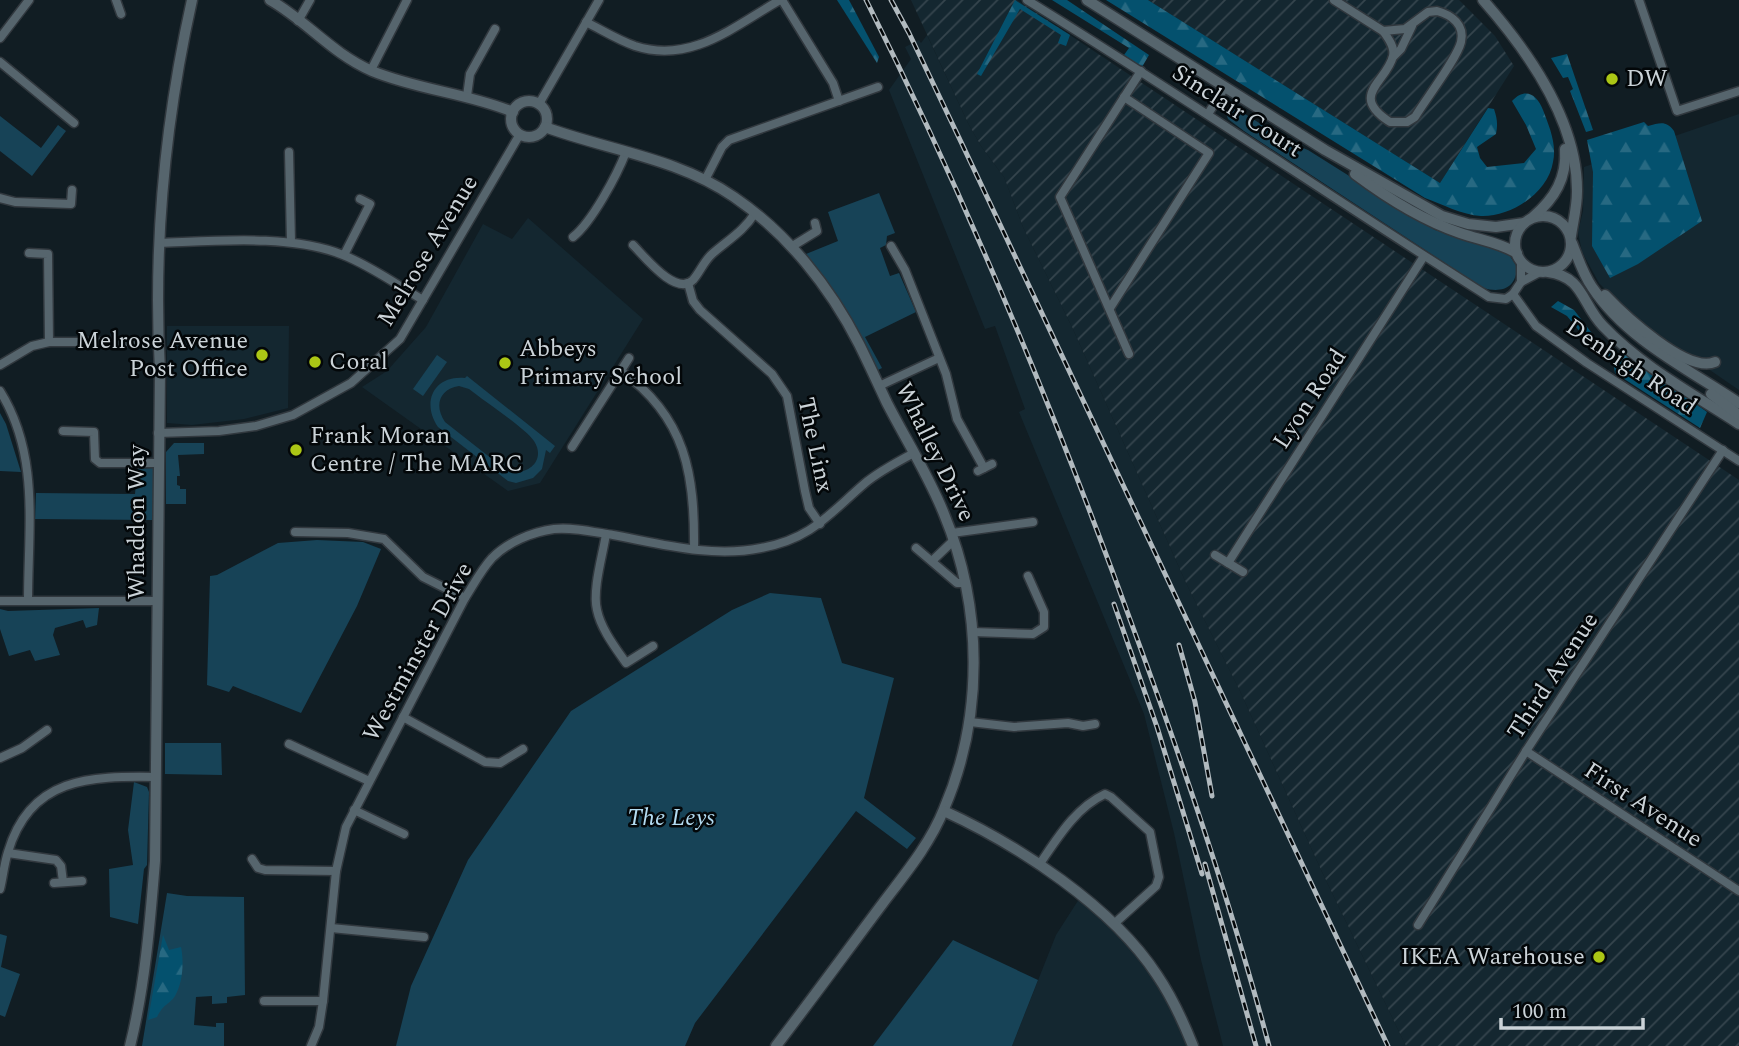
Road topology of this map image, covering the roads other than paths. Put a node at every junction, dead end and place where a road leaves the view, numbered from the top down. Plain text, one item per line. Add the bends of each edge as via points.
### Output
1 (29, 0) edge
2 (116, 0) edge
3 (192, 0) edge
4 (270, 0) edge
5 (310, 0) edge
6 (407, 0) edge
7 (599, 0) edge
8 (781, 0) edge
9 (1027, 0) edge
10 (1087, 0) edge
11 (1334, 0) edge
12 (1483, 0) edge
13 (1639, 0) edge
14 (121, 14) dead end
15 (298, 21) junction
16 (586, 22) junction
17 (1412, 26) junction
18 (495, 29) dead end
19 (1383, 31) junction
20 (0, 37) edge
21 (1393, 57) junction
22 (0, 62) edge
23 (370, 70) junction
24 (1141, 71) junction
25 (878, 87) dead end
26 (1225, 87) junction
27 (1739, 91) edge
28 (467, 96) junction
29 (1124, 97) junction
30 (839, 100) junction
31 (539, 104) junction
32 (513, 111) junction
33 (1208, 114) junction
34 (74, 123) dead end
35 (545, 127) junction
36 (1564, 127) junction
37 (520, 134) junction
38 (1325, 150) junction
39 (289, 152) dead end
40 (626, 152) junction
41 (705, 180) junction
42 (72, 190) dead end
43 (0, 198) edge
44 (360, 199) dead end
45 (755, 213) junction
46 (1528, 220) junction
47 (815, 223) dead end
48 (573, 237) dead end
49 (1571, 239) junction
50 (291, 242) junction
51 (160, 243) junction
52 (632, 245) dead end
53 (891, 246) dead end
54 (791, 247) junction
55 (29, 253) dead end
56 (344, 255) junction
57 (1424, 256) junction
58 (1519, 257) junction
59 (1544, 272) junction
60 (1587, 278) junction
61 (1521, 282) junction
62 (688, 283) junction
63 (1513, 294) junction
64 (423, 300) junction
65 (1110, 308) junction
66 (49, 342) junction
67 (139, 342) dead end
68 (1129, 354) dead end
69 (629, 358) dead end
70 (939, 358) junction
71 (1715, 362) dead end
72 (0, 365) edge
73 (621, 371) junction
74 (879, 386) junction
75 (0, 391) edge
76 (1711, 394) dead end
77 (1739, 403) edge
78 (1739, 415) edge
79 (1739, 424) edge
80 (63, 432) dead end
81 (159, 433) junction
82 (572, 447) dead end
83 (1723, 450) junction
84 (914, 453) junction
85 (1739, 461) edge
86 (159, 463) junction
87 (984, 468) dead end
88 (1033, 522) dead end
89 (820, 524) junction
90 (295, 532) dead end
91 (606, 534) junction
92 (953, 537) junction
93 (916, 548) dead end
94 (694, 549) junction
95 (1215, 555) dead end
96 (932, 561) junction
97 (1228, 563) junction
98 (1242, 572) dead end
99 (1028, 576) dead end
100 (966, 583) junction
101 (465, 598) junction
102 (29, 600) junction
103 (0, 601) edge
104 (157, 601) junction
105 (972, 632) junction
106 (653, 646) dead end
107 (403, 717) junction
108 (970, 722) junction
109 (1096, 724) dead end
110 (47, 730) dead end
111 (289, 744) dead end
112 (523, 749) dead end
113 (1526, 751) junction
114 (0, 758) edge
115 (156, 777) junction
116 (369, 780) junction
117 (354, 810) junction
118 (944, 811) junction
119 (404, 834) dead end
120 (8, 853) junction
121 (252, 859) dead end
122 (1039, 865) junction
123 (336, 872) junction
124 (82, 881) dead end
125 (0, 889) edge
126 (1739, 891) edge
127 (1115, 923) junction
128 (1418, 925) dead end
129 (331, 928) junction
130 (424, 937) dead end
131 (264, 1001) dead end
132 (323, 1001) junction
133 (130, 1046) edge
134 (311, 1046) edge
135 (776, 1046) edge
136 (1193, 1046) edge

1 - 20 street
2 - 14 street
3 - 51 street, Whaddon Way via 173,98
4 - 15 street
5 - 15 street
6 - 23 street
7 - 16 street
8 - 16 street via 701,45 676,52 632,45
8 - 30 street
9 - 24 street, Sinclair Court
10 - 26 street
11 - 19 street
12 - 36 street via 1528,57
13 - 27 street via 1677,111
15 - 23 street
16 - 31 street
17 - 19 street
17 - 21 street
17 - 21 street via 1428,12 1447,14 1459,25 1461,42 1415,117 1407,122 1390,122 1372,103 1372,89
18 - 28 street via 470,74
19 - 21 street
22 - 34 street
23 - 28 street via 408,85
24 - 29 street
24 - 33 street, Sinclair Court
25 - 30 street
26 - 33 street
26 - 38 street
28 - 32 street
29 - 65 street via 1060,197
29 - 65 street via 1209,153
30 - 41 street via 729,140
31 - 32 street via 521,103
31 - 35 street via 547,117
32 - 37 street via 511,122
33 - 57 street, Sinclair Court
35 - 37 street via 531,137
35 - 40 street, Whalley Drive
36 - 46 street via 1566,163 1561,185
36 - 49 street via 1576,172
37 - 64 street, Melrose Avenue
38 - 46 street via 1442,216 1496,227
38 - 58 street via 1417,216 1461,234 1500,243
39 - 50 street
40 - 41 street, Whalley Drive
40 - 48 street via 588,220
41 - 45 street, Whalley Drive
42 - 43 street via 71,204
44 - 56 street via 370,204
45 - 54 street, Whalley Drive
45 - 62 street via 740,233 707,258
46 - 49 street via 1551,216 1566,227
46 - 58 street via 1515,242
47 - 54 street via 817,231
49 - 59 street via 1565,262
49 - 60 street
50 - 51 street
50 - 56 street
51 - 81 street, Whaddon Way
52 - 62 street via 668,280
53 - 70 street
54 - 74 street, Whalley Drive via 840,310
55 - 66 street via 48,254
56 - 64 street
57 - 63 street via 1489,298 1506,299
57 - 97 street, Lyon Road
58 - 59 street via 1529,268
58 - 61 street
59 - 61 street
59 - 79 street via 1572,280 1614,337
60 - 71 street via 1636,326 1688,359 1708,365
60 - 77 street via 1625,325
61 - 63 street
62 - 89 street, The Linx via 700,310 772,374 788,396 804,491
63 - 83 street, Denbigh Road via 1536,326
64 - 81 street, Melrose Avenue via 400,339 376,363 351,383 293,415 231,430
65 - 68 street
66 - 67 street
66 - 72 street via 32,346
69 - 73 street
70 - 74 street
70 - 87 street via 957,419
73 - 82 street
73 - 94 street via 652,396 682,447 691,478
74 - 84 street, Whalley Drive
75 - 102 street via 19,427 27,458
76 - 78 street
80 - 86 street via 94,432 95,459 100,463
81 - 86 street, Whaddon Way
83 - 85 street, Denbigh Road
83 - 113 street, Third Avenue
84 - 89 street, Westminster Drive via 866,482
84 - 92 street, Whalley Drive
86 - 104 street, Whaddon Way
88 - 92 street
89 - 94 street, Westminster Drive via 796,539 761,548 730,552
90 - 101 street via 384,539 423,577
91 - 94 street, Westminster Drive
91 - 101 street, Westminster Drive via 556,529 512,543 487,565
91 - 106 street via 596,598 602,624 626,663
92 - 96 street
92 - 100 street, Whalley Drive
93 - 96 street
95 - 97 street
96 - 100 street via 957,583
97 - 98 street
99 - 105 street via 1044,612 1044,627 1033,634
100 - 105 street, Whalley Drive
101 - 107 street, Westminster Drive
102 - 103 street
102 - 104 street
104 - 115 street, Whaddon Way
105 - 108 street, Whalley Drive
107 - 112 street via 485,762 500,763
107 - 116 street, Westminster Drive
108 - 109 street via 1014,727
108 - 118 street, Whalley Drive
110 - 114 street
111 - 116 street
113 - 126 street, First Avenue
113 - 128 street, Third Avenue
115 - 120 street via 110,776 69,784 30,810
115 - 133 street, Whaddon Way via 151,913
116 - 117 street, Westminster Drive
117 - 119 street
117 - 123 street, Westminster Drive
118 - 122 street
118 - 135 street, Whalley Drive via 920,852
120 - 124 street via 56,860 61,866 59,882
120 - 125 street
121 - 123 street via 264,870
122 - 127 street
122 - 127 street via 1072,818 1094,799 1105,794 1111,797 1150,832 1159,877 1156,886
123 - 129 street, Westminster Drive
127 - 136 street via 1157,974
129 - 130 street
129 - 132 street, Westminster Drive
131 - 132 street
132 - 134 street, Westminster Drive

